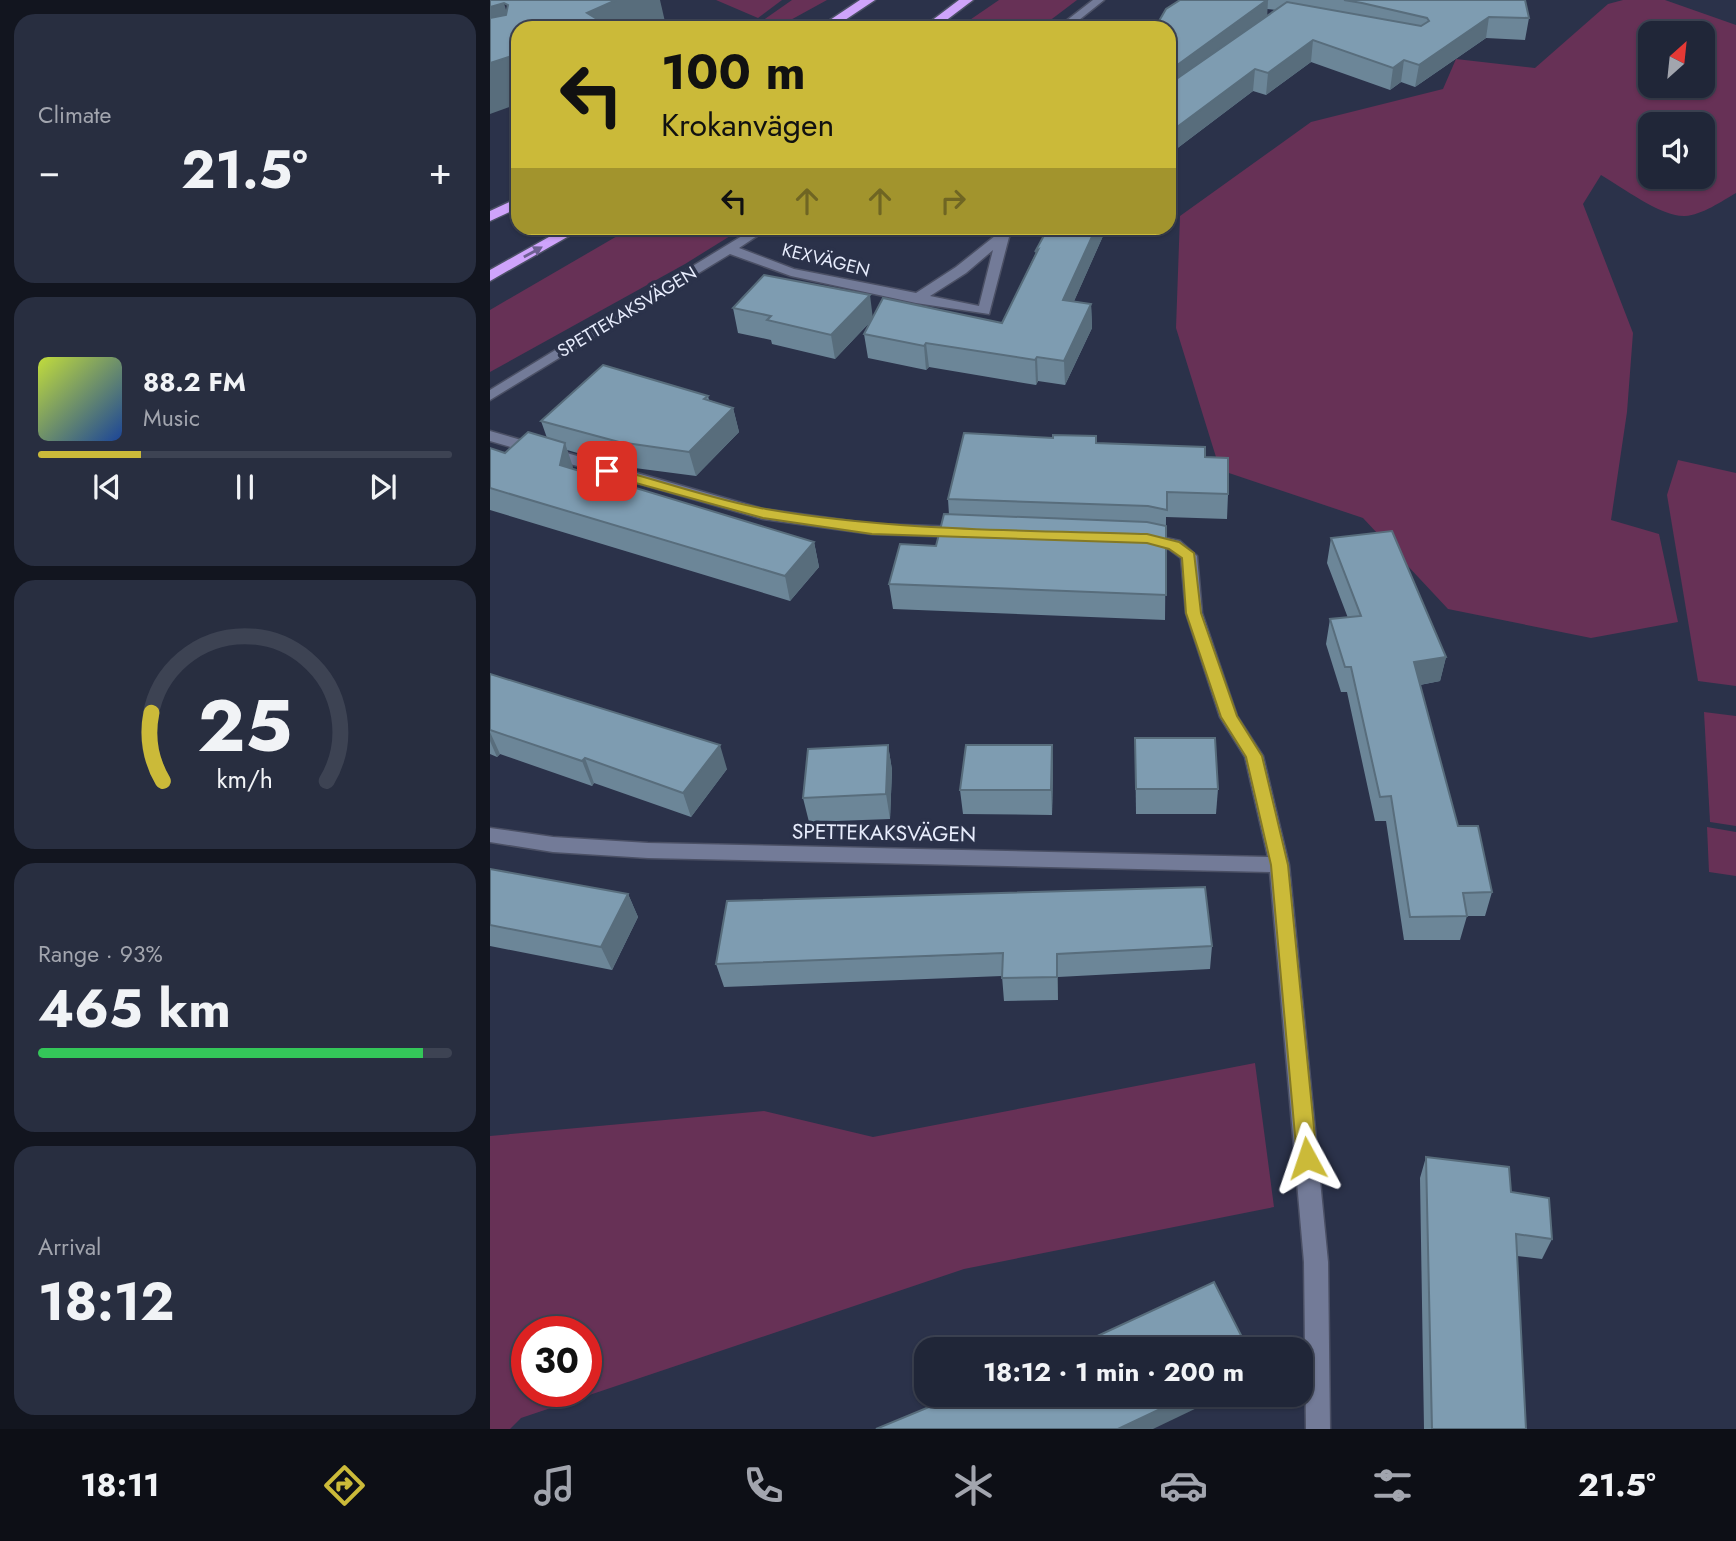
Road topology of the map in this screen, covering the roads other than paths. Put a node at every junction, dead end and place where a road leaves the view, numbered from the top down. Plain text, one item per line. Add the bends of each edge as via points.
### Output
1 (869, 0) edge
2 (967, 0) edge
3 (1099, 0) edge
4 (835, 21) edge
5 (938, 21) edge
6 (1071, 21) edge
7 (511, 206) edge
8 (490, 217) edge
9 (563, 235) edge
10 (752, 235) edge
11 (1002, 235) edge
12 (1006, 235) edge
13 (730, 249) junction
14 (490, 276) edge
15 (916, 299) junction
16 (490, 396) edge
17 (490, 436) edge
18 (982, 533) edge
19 (1133, 538) edge
20 (490, 835) edge
21 (1279, 865) junction
22 (1318, 1429) edge

1 - 4 highway
2 - 5 highway
3 - 6 street
7 - 8 highway
14 -> 9 highway
10 - 13 street, SPETTEKAKSVÄGEN
11 - 15 street, KEXVÄGEN via 961,270
12 - 15 street, KEXVÄGEN via 984,311
13 - 15 street, KEXVÄGEN via 791,272
13 - 16 street, SPETTEKAKSVÄGEN
17 - 18 street via 763,513 872,529
19 - 21 street via 1174,545 1189,556 1194,613 1229,717 1254,756
20 - 21 street, SPETTEKAKSVÄGEN via 590,849
21 - 22 street via 1315,1262

